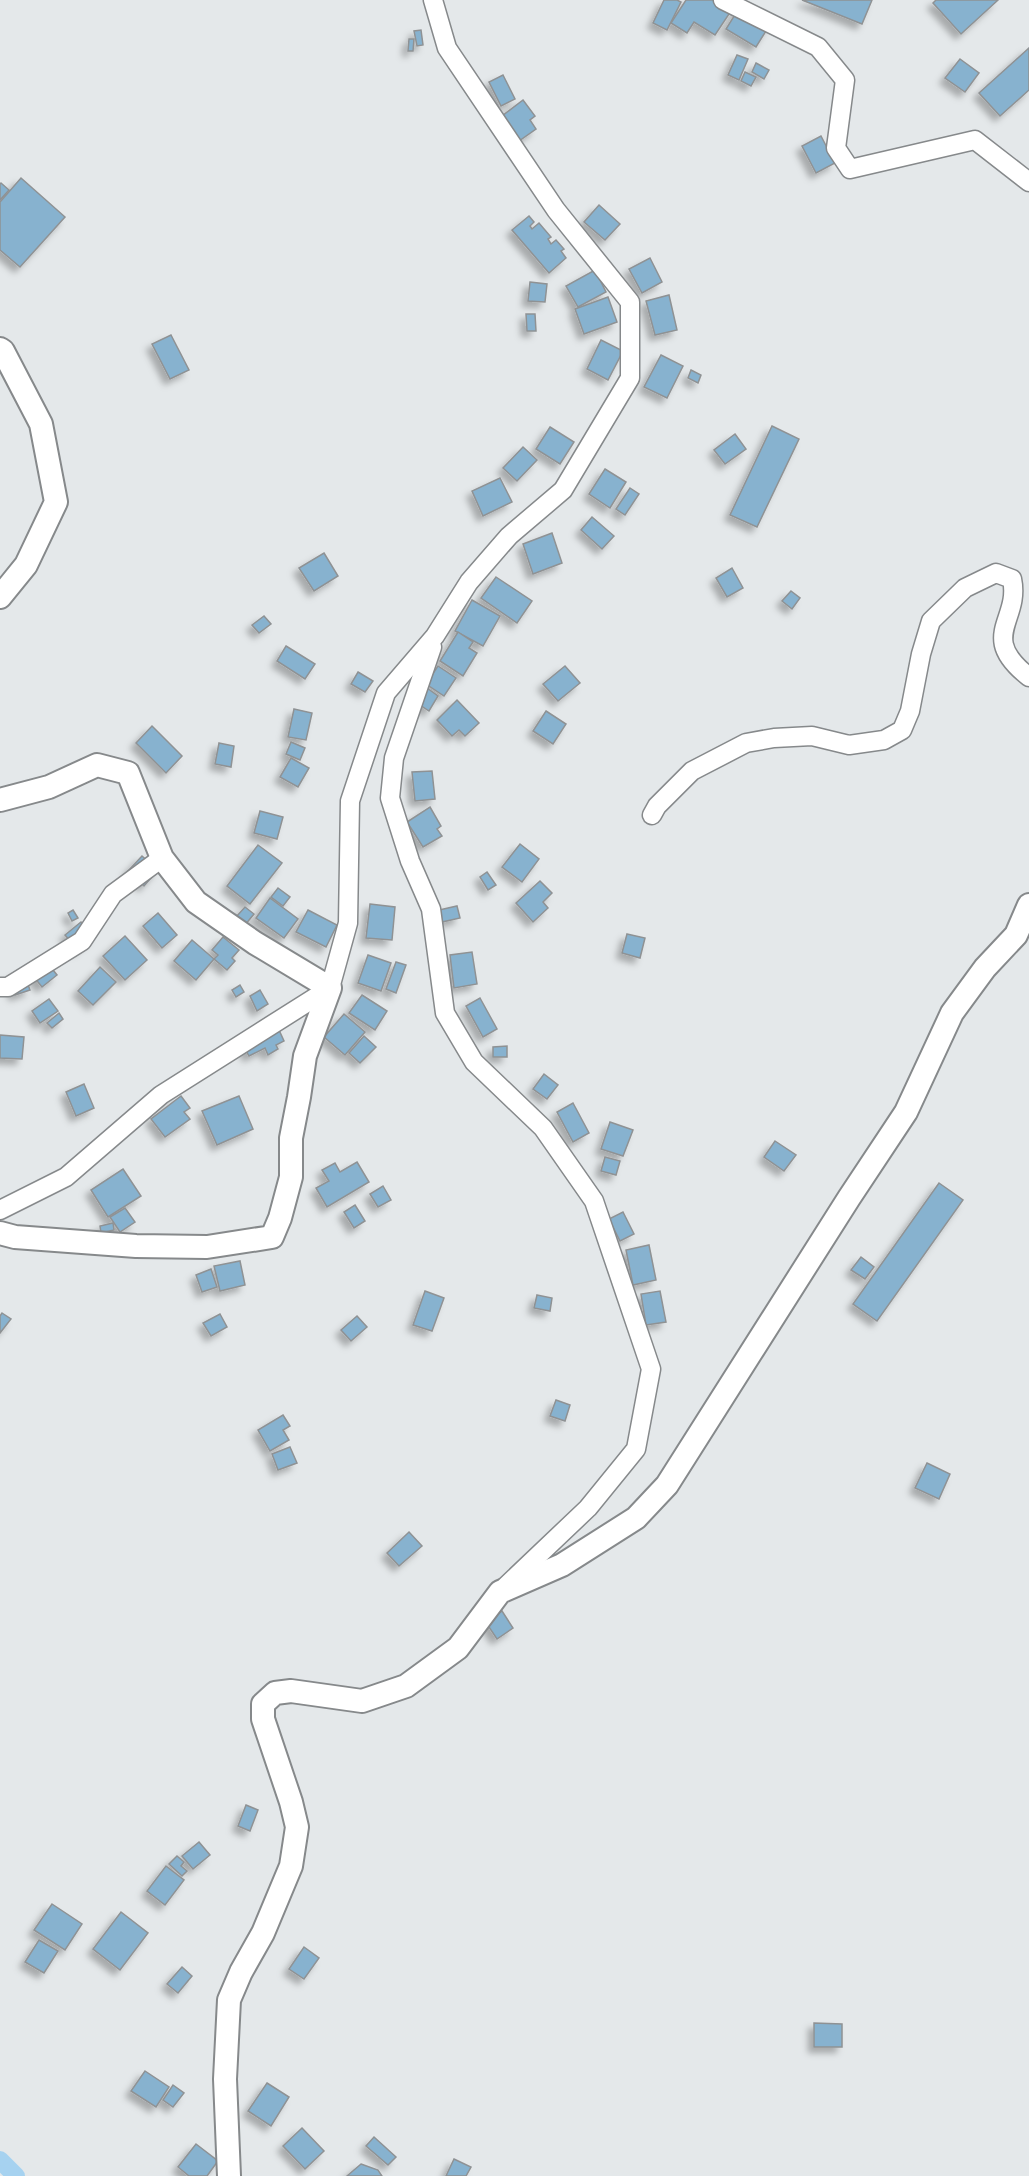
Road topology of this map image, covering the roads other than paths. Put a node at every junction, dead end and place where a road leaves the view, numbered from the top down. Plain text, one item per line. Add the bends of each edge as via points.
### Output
1 (433, 0) edge
2 (723, 0) edge
3 (1029, 182) edge
4 (0, 349) edge
5 (0, 597) edge
6 (435, 636) junction
7 (1029, 677) edge
8 (2, 801) edge
9 (652, 815) dead end
10 (162, 858) junction
11 (1029, 905) edge
12 (0, 987) edge
13 (330, 988) junction
14 (0, 1210) edge
15 (0, 1233) edge
16 (500, 1592) junction
17 (229, 2176) edge

1 - 6 street via 447,48 556,210 630,302 630,378 563,490 502,544 470,582
2 - 3 street via 819,47 845,80 836,148 850,169 975,140
4 - 5 street via 40,424 56,502 26,565
6 - 13 street via 386,693 350,801 348,923
6 - 16 street via 394,758 390,798 430,909 445,1013 474,1062 543,1128 594,1201 651,1369 636,1449 588,1508
7 - 9 street via 1005,651 1003,629 1014,590 1012,579 996,573 965,588 931,621 902,730 884,740 849,745 812,736 746,743 692,771
8 - 10 street via 49,787 97,765 128,773
10 - 12 street via 113,894 81,941 8,987
10 - 13 street via 196,902
11 - 16 street via 1016,935 985,968 952,1013 906,1112 667,1485 636,1518 562,1565
13 - 14 street via 161,1095 66,1177
13 - 15 street via 305,1056 291,1138 291,1178 272,1237 207,1247 136,1246
16 - 17 street via 458,1648 406,1686 362,1701 291,1691 275,1693 263,1704 263,1719 297,1827 291,1866 229,2000 225,2079

